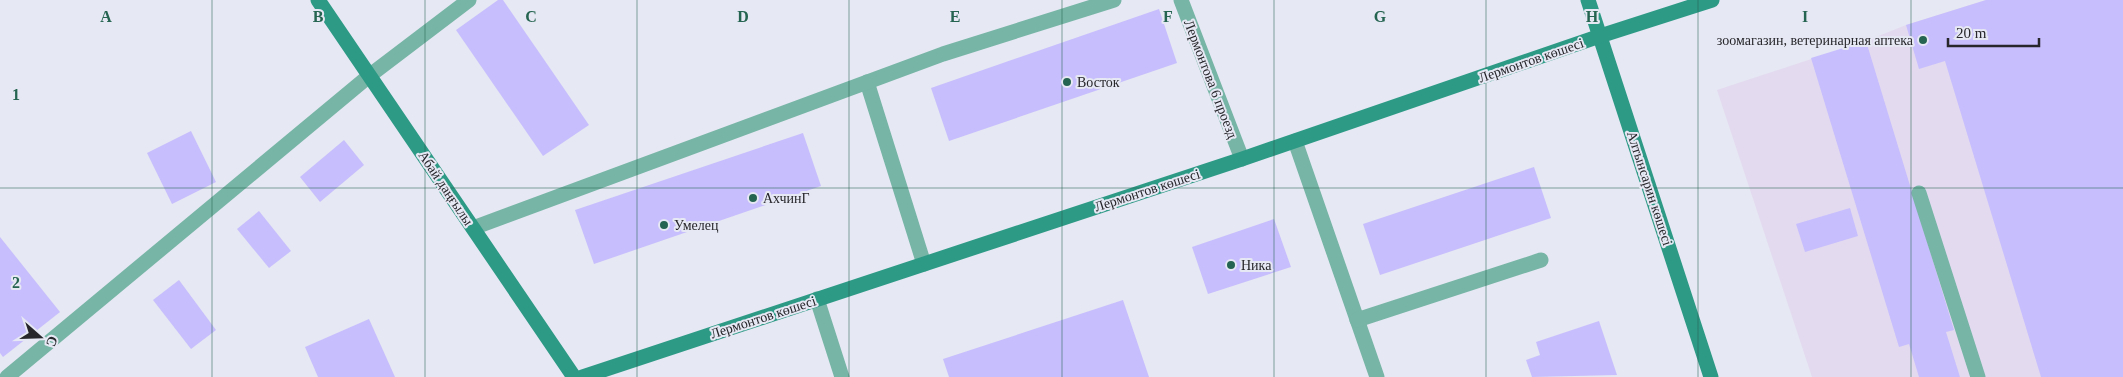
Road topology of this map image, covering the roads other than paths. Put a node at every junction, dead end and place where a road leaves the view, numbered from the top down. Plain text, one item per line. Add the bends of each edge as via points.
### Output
1 (318, 0) edge
2 (469, 0) edge
3 (1114, 0) edge
4 (1180, 0) edge
5 (1588, 0) edge
6 (1712, 0) edge
7 (1600, 36) junction
8 (369, 76) junction
9 (867, 82) junction
10 (1295, 141) junction
11 (1242, 159) junction
12 (1920, 194) dead end
13 (473, 228) junction
14 (1542, 260) dead end
15 (924, 264) junction
16 (817, 299) junction
17 (1357, 320) junction
18 (7, 377) edge
19 (574, 377) edge
20 (582, 377) edge
21 (842, 377) edge
22 (1377, 377) edge
23 (1710, 377) edge
24 (1978, 377) edge

1 - 8 street, Абай даңғылы
2 - 8 street
3 - 9 street
4 - 11 street, Лермонтова 6 проезд
5 - 7 street, Алтынсарин көшесі
6 - 7 street, Лермонтов көшесі
7 - 10 street, Лермонтов көшесі
7 - 23 street, Алтынсарин көшесі
8 - 13 street, Абай даңғылы
8 - 18 street
9 - 13 street
9 - 15 street
10 - 11 street, Лермонтов көшесі
10 - 17 street
11 - 15 street, Лермонтов көшесі
12 - 24 street
13 - 19 street, Абай даңғылы
14 - 17 street
15 - 16 street, Лермонтов көшесі
16 - 20 street, Лермонтов көшесі
16 - 21 street
17 - 22 street

